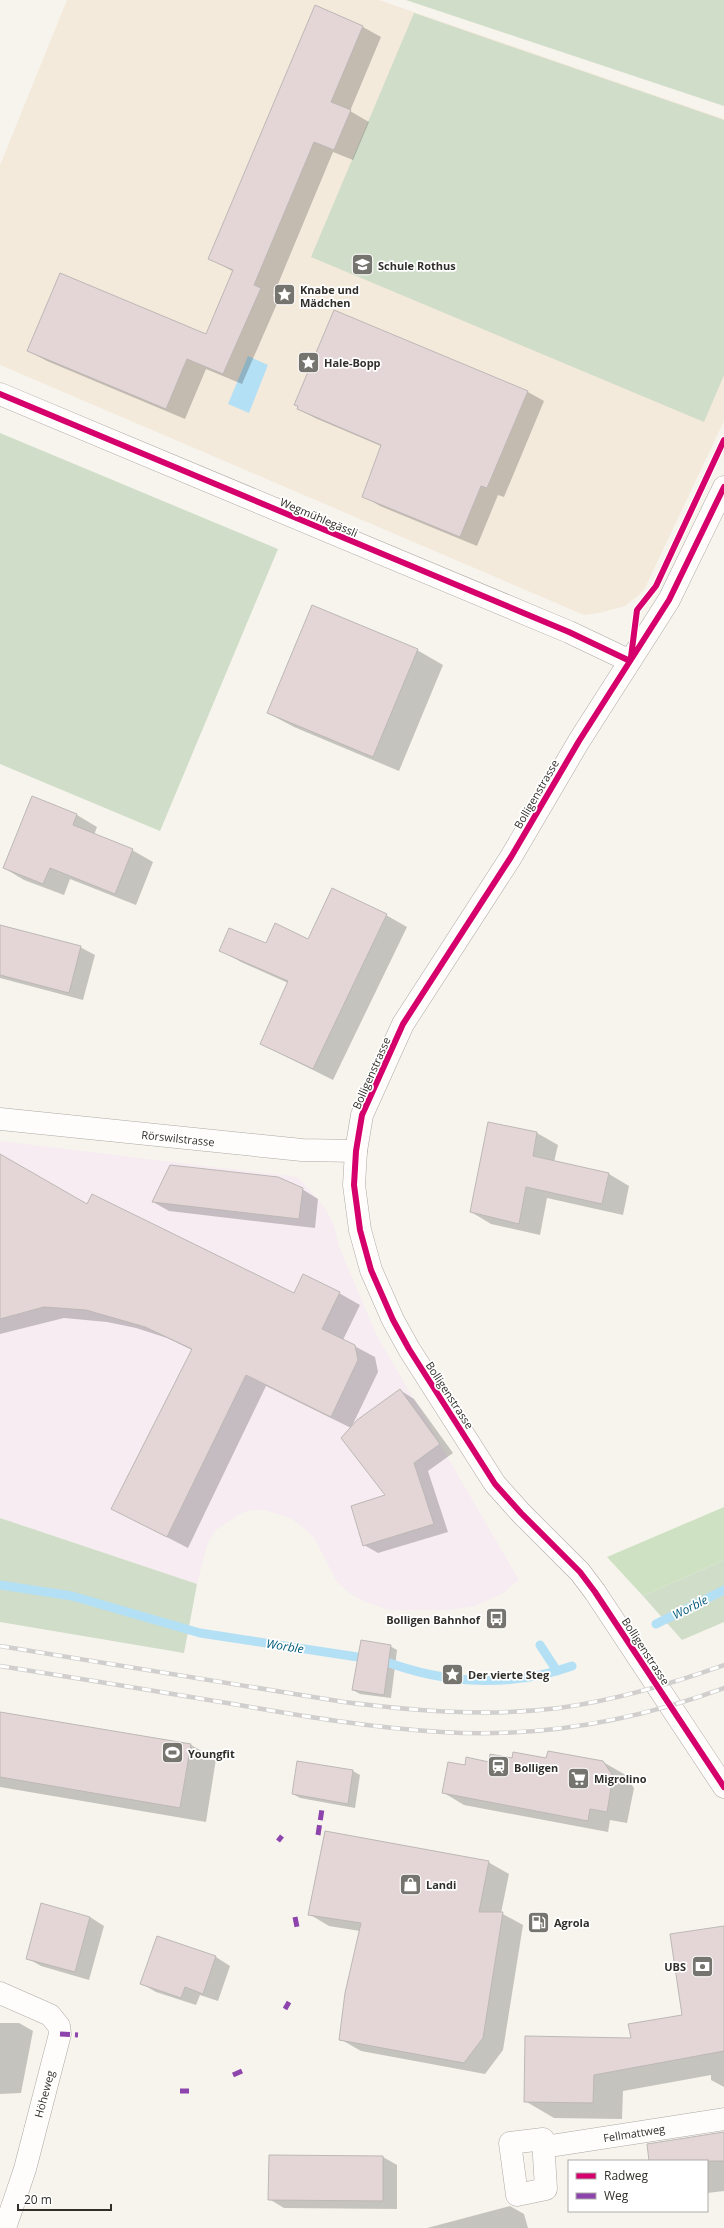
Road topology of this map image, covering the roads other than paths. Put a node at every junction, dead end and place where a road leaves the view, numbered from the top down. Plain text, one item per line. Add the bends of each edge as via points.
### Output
1 (0, 394) edge
2 (724, 487) edge
3 (630, 661) junction
4 (0, 1119) edge
5 (356, 1151) junction
6 (723, 1782) edge
7 (0, 1993) edge
8 (724, 2119) edge
9 (544, 2147) dead end
10 (5, 2228) edge

1 - 3 street, Wegmühlegässli via 569,632
2 - 3 street, Bolligenstrasse via 669,600
3 - 5 street, Bolligenstrasse via 579,741 511,857 404,1024 362,1114
4 - 5 street, Rörswilstrasse via 302,1150
5 - 6 street, Bolligenstrasse via 354,1185 360,1230 371,1270 409,1349 495,1484 580,1572
7 - 10 street, Höheweg via 50,2015 59,2026 60,2034 25,2170
8 - 9 street, Fellmattweg

